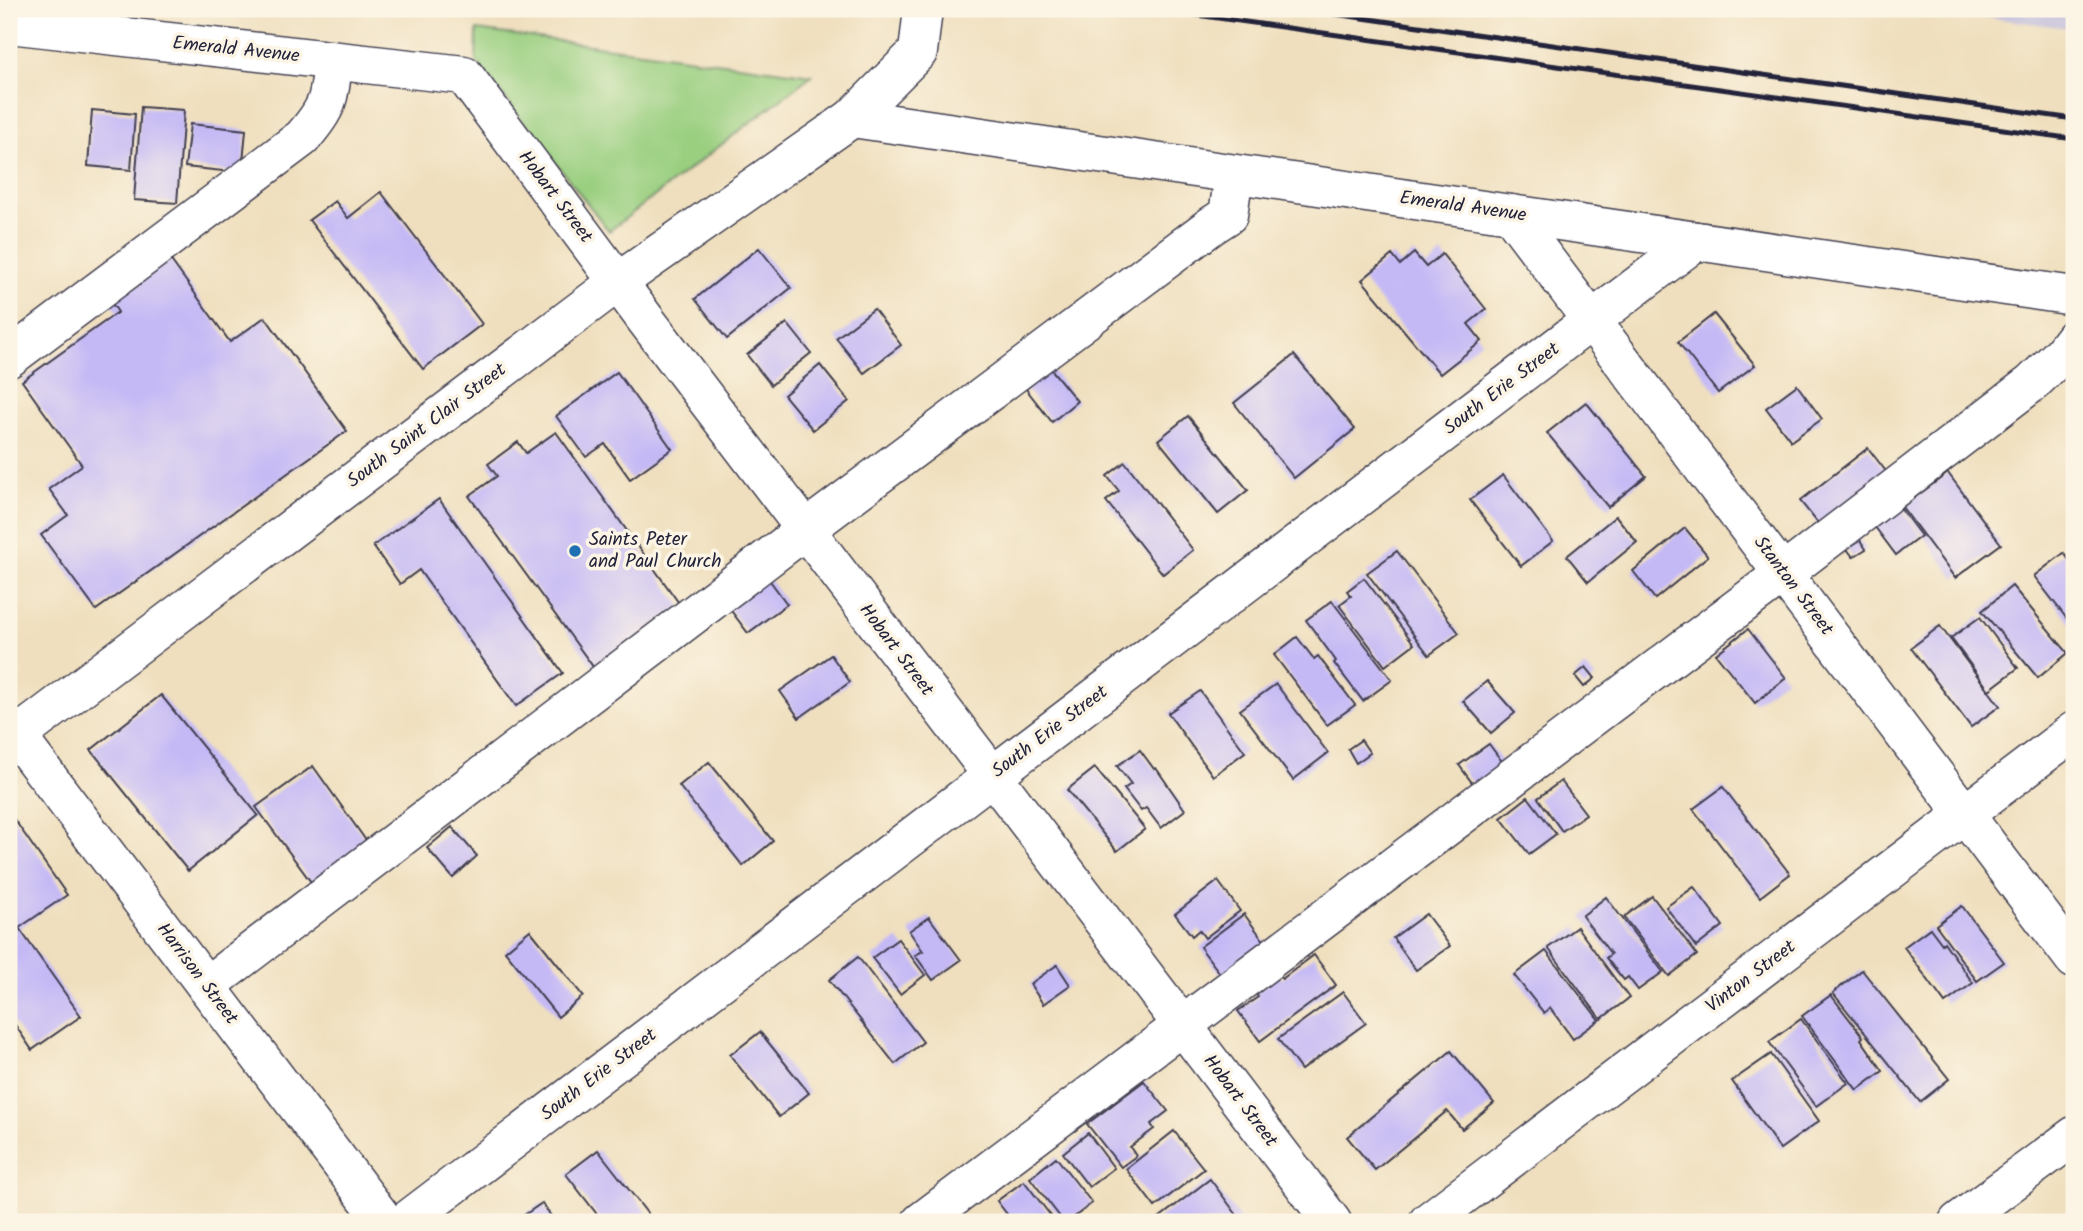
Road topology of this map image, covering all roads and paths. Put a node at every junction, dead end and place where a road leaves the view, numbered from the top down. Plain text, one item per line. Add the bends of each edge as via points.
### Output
1 (923, 9) edge
2 (9, 24) edge
3 (333, 61) junction
4 (464, 75) joint
5 (852, 118) junction
6 (1234, 174) junction
7 (1511, 214) junction
8 (1696, 241) junction
9 (618, 282) junction
10 (2074, 296) edge
11 (1592, 320) junction
12 (2074, 338) edge
13 (9, 358) edge
14 (805, 530) junction
15 (1784, 573) junction
16 (2074, 731) edge
17 (11, 735) edge
18 (992, 776) junction
19 (1966, 814) junction
20 (2074, 958) edge
21 (206, 986) junction
22 (1182, 1026) junction
23 (2074, 1136) edge
24 (385, 1222) edge
25 (405, 1222) edge
26 (921, 1222) edge
27 (1332, 1222) edge
28 (1428, 1222) edge
29 (1958, 1222) edge

1 - 5 street, South Saint Clair Street via 918,52
2 - 3 street, Emerald Avenue
3 - 4 street, Emerald Avenue
3 - 13 street via 329,98 302,138
4 - 9 street, Hobart Street
5 - 6 street, Emerald Avenue
5 - 9 street, South Saint Clair Street
6 - 7 street, Emerald Avenue
6 - 14 street via 1228,215
7 - 8 street, Emerald Avenue
7 - 11 street, Stanton Street
8 - 10 street, Emerald Avenue
8 - 11 street, South Erie Street
9 - 14 street, Hobart Street
9 - 17 street, South Saint Clair Street
11 - 15 street, Stanton Street
11 - 18 street, South Erie Street
12 - 15 street via 2032,383
14 - 18 street, Hobart Street
14 - 21 street
15 - 19 street, Stanton Street
15 - 22 street
16 - 19 street, Vinton Street
17 - 21 street, Harrison Street
18 - 22 street, Hobart Street
18 - 25 street, South Erie Street
19 - 20 street, Stanton Street
19 - 28 street, Vinton Street
21 - 24 street, Harrison Street
22 - 26 street
22 - 27 street, Hobart Street
23 - 29 street

